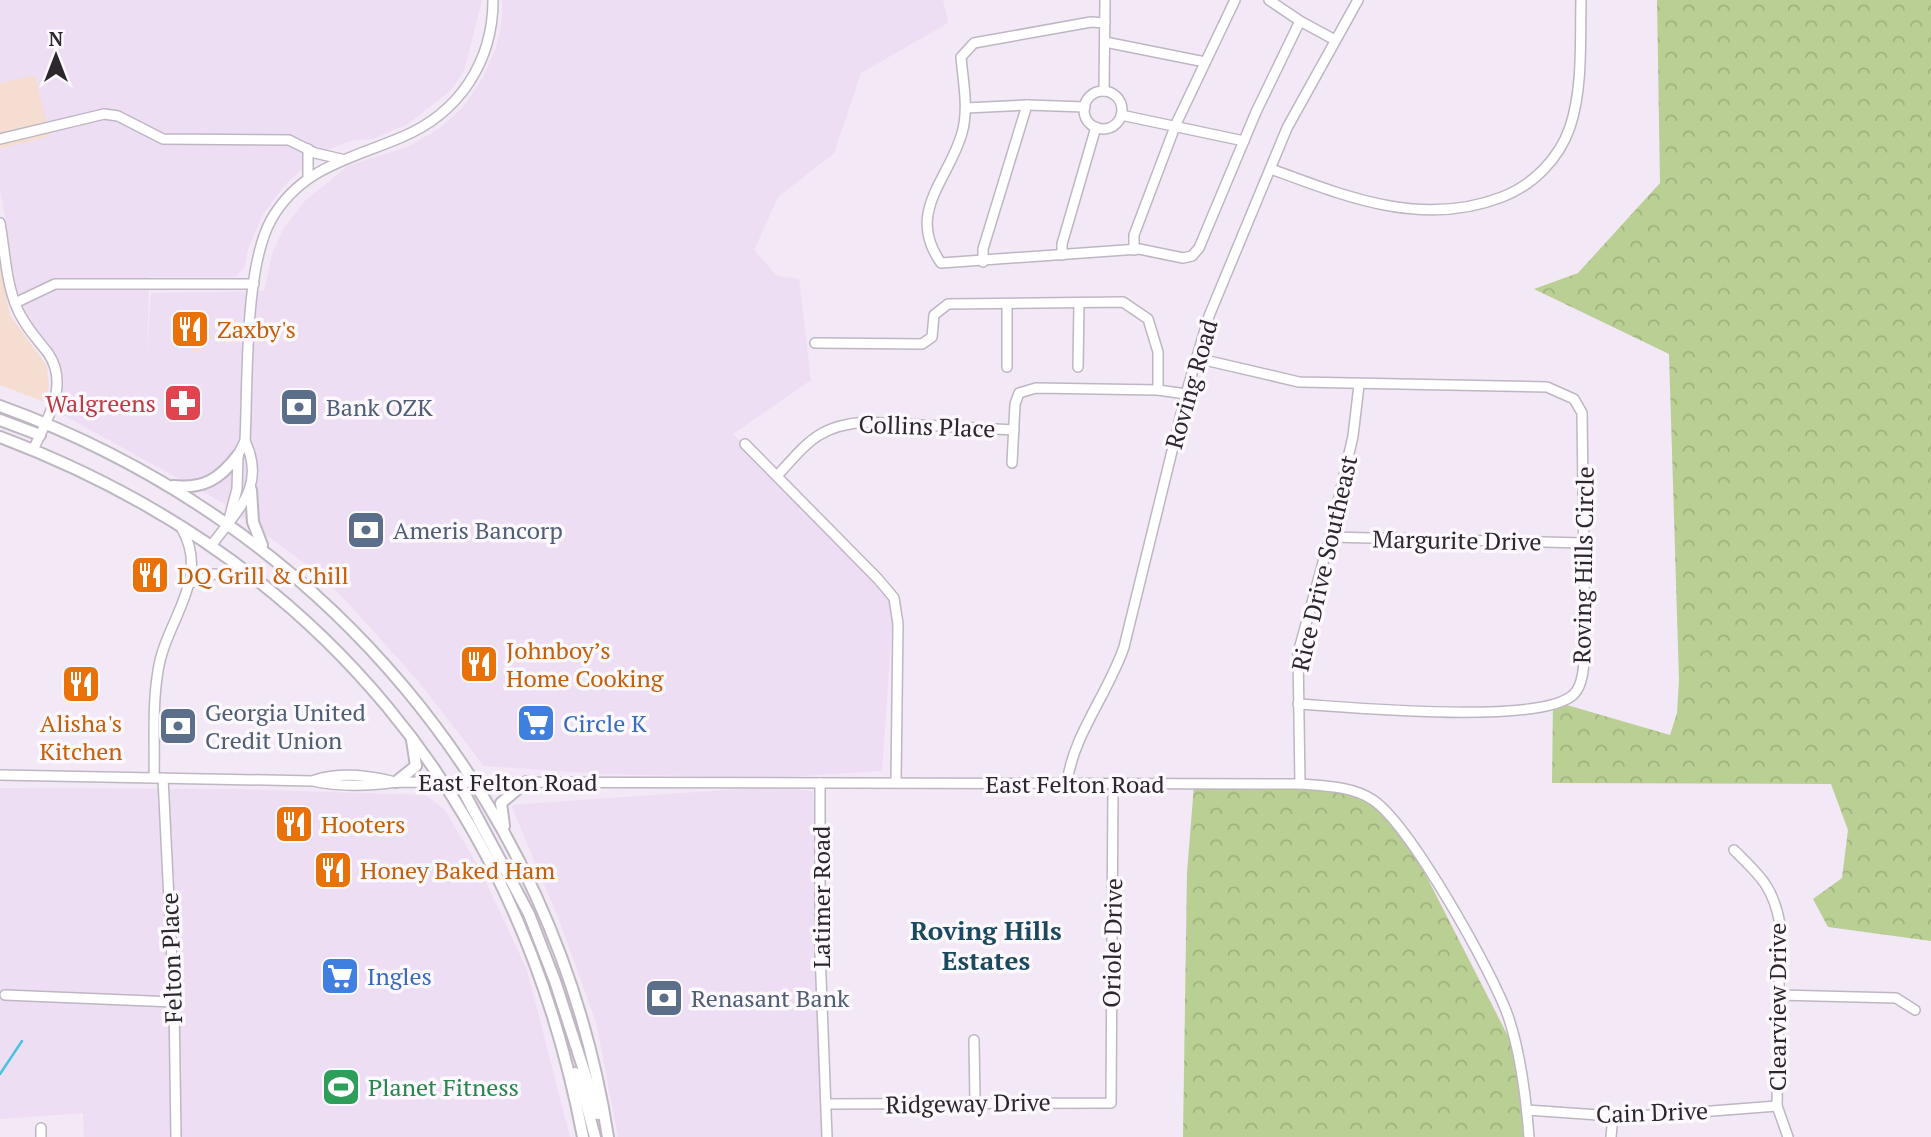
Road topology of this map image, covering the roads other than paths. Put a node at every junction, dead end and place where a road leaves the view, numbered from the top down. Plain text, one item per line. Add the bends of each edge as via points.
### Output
1 (493, 0) edge
2 (1105, 0) edge
3 (1111, 0) edge
4 (1235, 0) edge
5 (1269, 0) edge
6 (1358, 0) edge
7 (1581, 0) edge
8 (1105, 20) junction
9 (1300, 21) junction
10 (1335, 40) junction
11 (1105, 42) junction
12 (1205, 62) junction
13 (1104, 91) junction
14 (1027, 105) junction
15 (1084, 107) junction
16 (966, 108) junction
17 (1121, 115) junction
18 (1176, 124) junction
19 (1096, 127) junction
20 (0, 139) edge
21 (1244, 141) junction
22 (308, 149) junction
23 (341, 159) junction
24 (1271, 169) junction
25 (309, 177) junction
26 (0, 223) edge
27 (1134, 250) junction
28 (1062, 255) junction
29 (983, 262) junction
30 (254, 284) junction
31 (15, 303) junction
32 (1079, 303) junction
33 (1007, 304) junction
34 (815, 343) dead end
35 (1196, 358) junction
36 (1007, 367) dead end
37 (1078, 367) dead end
38 (1359, 385) junction
39 (1158, 390) junction
40 (1185, 394) junction
41 (0, 406) edge
42 (0, 419) edge
43 (45, 422) junction
44 (1014, 430) junction
45 (40, 435) junction
46 (0, 437) edge
47 (245, 441) junction
48 (745, 444) dead end
49 (33, 450) junction
50 (238, 455) junction
51 (1013, 463) dead end
52 (777, 476) junction
53 (170, 485) junction
54 (251, 490) junction
55 (228, 523) junction
56 (180, 525) junction
57 (1331, 537) junction
58 (1583, 543) junction
59 (211, 546) junction
60 (265, 550) junction
61 (255, 580) junction
62 (191, 583) junction
63 (1298, 704) junction
64 (411, 734) junction
65 (0, 775) edge
66 (158, 778) junction
67 (396, 782) junction
68 (474, 782) junction
69 (526, 782) junction
70 (896, 782) junction
71 (446, 783) junction
72 (459, 783) junction
73 (820, 783) junction
74 (1067, 783) junction
75 (1113, 784) junction
76 (1300, 784) junction
77 (506, 836) junction
78 (1734, 850) dead end
79 (5, 995) dead end
80 (1779, 995) junction
81 (174, 1002) junction
82 (1915, 1010) dead end
83 (974, 1040) dead end
84 (569, 1066) junction
85 (975, 1102) junction
86 (1111, 1103) joint
87 (825, 1104) junction
88 (1777, 1106) junction
89 (1527, 1110) junction
90 (604, 1116) junction
91 (1613, 1116) junction
92 (176, 1137) edge
93 (583, 1137) edge
94 (594, 1137) edge
95 (608, 1137) edge
96 (827, 1137) edge
97 (1529, 1137) edge
98 (1611, 1137) edge
99 (1788, 1137) edge

1 - 23 street via 482,60 456,101 414,132
2 - 8 street
3 - 8 street
4 - 12 street
5 - 9 street
6 - 10 street, Roving Road
7 - 24 street via 1578,82 1571,124 1546,166 1522,188 1472,206 1422,211 1360,200
8 - 11 street
8 - 16 street via 974,43 961,57
9 - 10 street
9 - 21 street
10 - 24 street, Roving Road via 1287,128
11 - 12 street
11 - 13 street
12 - 18 street
13 - 15 street via 1090,96
13 - 17 street via 1118,97
14 - 15 street
14 - 16 street
14 - 29 street via 983,249
15 - 19 street via 1087,119
16 - 29 street via 962,132 931,195 928,237 941,263
17 - 18 street
17 - 19 street via 1108,128
18 - 21 street
18 - 27 street via 1134,235
19 - 28 street
20 - 22 street via 104,114 118,116 163,139 280,139
21 - 27 street via 1192,256
22 - 23 street
22 - 25 street
23 - 25 street
24 - 35 street, Roving Road
25 - 30 street via 272,220
26 - 31 street
27 - 28 street
28 - 29 street
30 - 31 street via 55,284
30 - 47 street
31 - 43 street via 56,369 56,396
32 - 33 street
32 - 37 street
32 - 39 street via 1123,302 1148,319 1158,352
33 - 34 street via 948,304 934,315 932,337 922,344
33 - 36 street
35 - 38 street, Roving Hills Circle via 1299,382
35 - 40 street, Roving Road
38 - 57 street, Rice Drive Southeast
38 - 58 street, Roving Hills Circle via 1533,385 1556,389 1574,399 1584,423
39 - 40 street
39 - 44 street via 1036,388 1019,393
40 - 74 street, Roving Road via 1124,647 1110,685 1074,752
41 - 43 main road
42 - 45 main road
43 - 45 street
43 - 53 main road
44 - 51 street
44 - 52 street, Collins Place via 842,423 813,436
45 - 49 street
46 - 49 main road
47 - 50 street
47 - 54 street via 252,455
48 - 52 street
49 - 56 main road via 102,481
50 - 53 main road via 213,481 195,487
50 - 55 street via 237,489
52 - 70 street via 894,598 898,624
53 - 55 main road
54 - 55 street
54 - 60 main road via 253,522
55 - 59 street
55 - 60 main road
56 - 59 main road
56 - 62 street via 193,560
57 - 58 street, Margurite Drive
57 - 63 street, Rice Drive Southeast via 1298,653
58 - 63 street, Roving Hills Circle via 1583,670 1578,688 1564,701 1542,707 1434,712
59 - 61 main road
60 - 68 main road via 376,652 420,703
61 - 62 street via 214,574
61 - 64 main road via 363,680
62 - 66 street, Felton Place via 158,670
63 - 76 street, Rice Drive Southeast
64 - 67 main road via 416,766
64 - 71 main road
65 - 66 street, East Felton Road
66 - 67 street, East Felton Road via 313,781 329,775
66 - 81 street, Felton Place
67 - 71 street, East Felton Road
68 - 69 street, East Felton Road
68 - 72 street, East Felton Road
68 - 77 main road
69 - 73 street, East Felton Road
69 - 77 main road via 501,803
70 - 73 street, East Felton Road
70 - 74 street, East Felton Road
71 - 72 street, East Felton Road
71 - 84 main road via 520,922
72 - 90 main road via 529,914 598,1114
73 - 87 street, Latimer Road
74 - 75 street, East Felton Road
75 - 76 street, East Felton Road
75 - 86 street, Oriole Drive
76 - 89 street, East Felton Road via 1354,792 1393,818 1466,933 1507,1015
77 - 90 main road via 563,964
78 - 80 street, Clearview Drive via 1775,897 1780,924
79 - 81 street
80 - 82 street via 1896,998
80 - 88 street, Clearview Drive
81 - 92 street, Felton Place
83 - 85 street
84 - 93 main road
84 - 94 main road via 582,1088
85 - 86 street, Ridgeway Drive
85 - 87 street, Ridgeway Drive
87 - 96 street, Latimer Road
88 - 91 street, Cain Drive
88 - 99 street, Clearview Drive
89 - 91 street, Cain Drive
89 - 97 street, East Felton Road
90 - 95 main road
91 - 98 street

